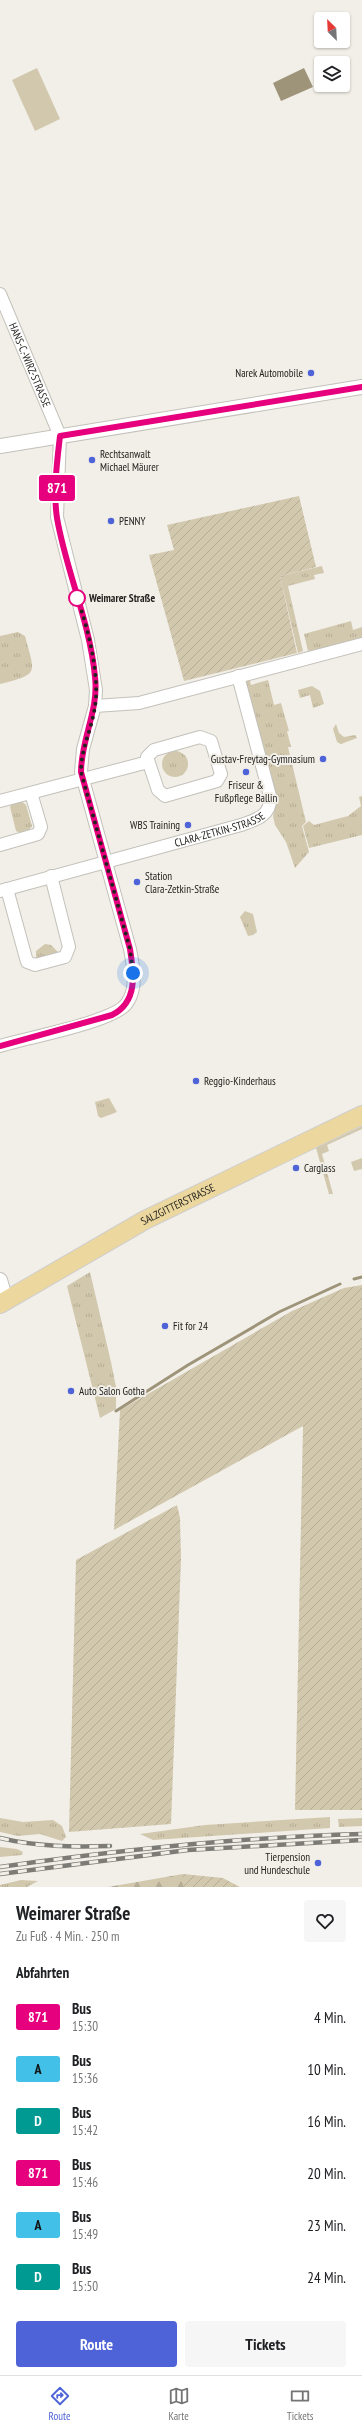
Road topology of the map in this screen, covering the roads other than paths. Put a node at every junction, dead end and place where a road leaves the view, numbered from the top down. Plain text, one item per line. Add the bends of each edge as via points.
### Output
1 (0, 294) edge
2 (362, 387) edge
3 (60, 436) junction
4 (0, 446) edge
5 (362, 644) edge
6 (238, 676) junction
7 (95, 706) junction
8 (148, 762) junction
9 (83, 780) junction
10 (31, 793) junction
11 (0, 801) edge
12 (0, 845) edge
13 (105, 861) junction
14 (51, 876) junction
15 (3, 890) edge
16 (0, 1046) edge
17 (362, 1115) edge
18 (0, 1280) edge
19 (3, 1303) edge

1 - 3 street, HANS-C.-WIRZ-STRASSE
2 - 3 street
3 - 4 street
3 - 7 street via 57,517 88,640 95,675
5 - 6 street
6 - 7 street via 138,703
6 - 13 street, CLARA-ZETKIN-STRASSE via 270,796 271,802 267,812 257,820 241,825
7 - 9 street via 83,749
8 - 8 street via 158,790 165,796 217,781 221,774 211,741 200,737 154,750 147,757
8 - 9 street
9 - 10 street
9 - 13 street
10 - 11 street
10 - 12 street via 41,827 38,834
13 - 14 street, CLARA-ZETKIN-STRASSE
13 - 16 street via 133,963 132,991 128,1002 118,1011 105,1017
14 - 15 street, CLARA-ZETKIN-STRASSE
14 - 15 street, CLARA-ZETKIN-STRASSE via 69,947 66,957 35,965 27,962
17 - 19 main road, SALZGITTERSTRASSE via 145,1220
18 - 19 street

